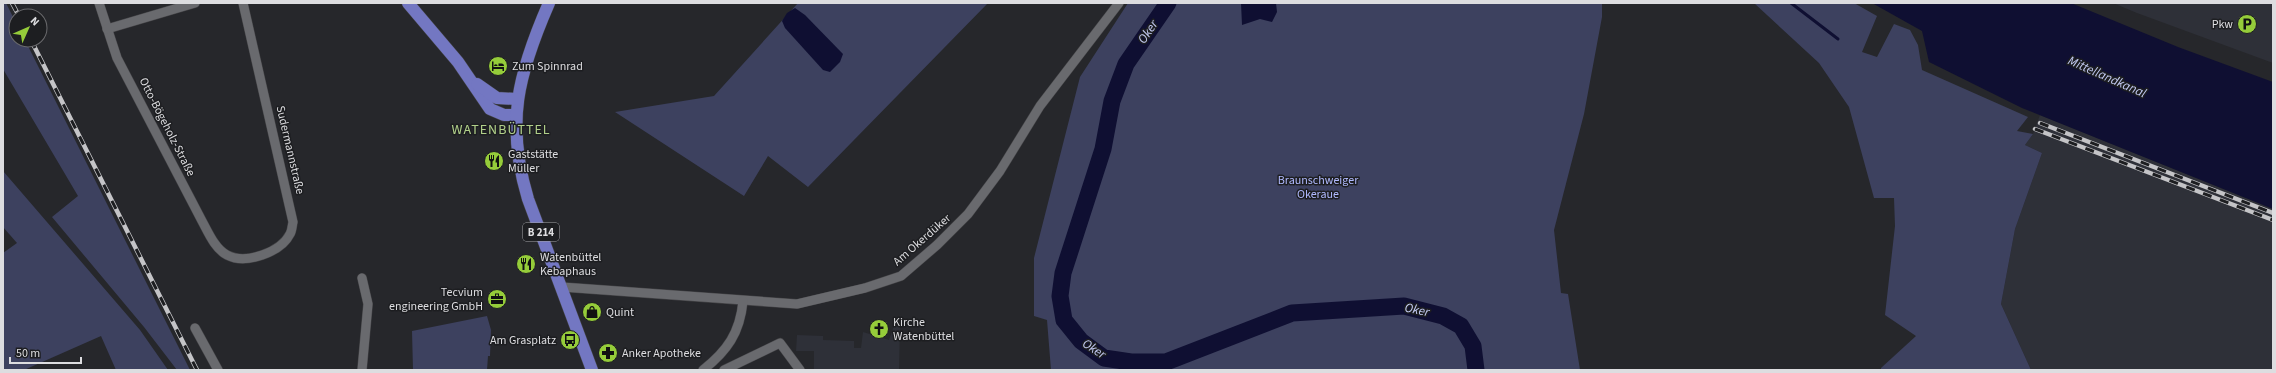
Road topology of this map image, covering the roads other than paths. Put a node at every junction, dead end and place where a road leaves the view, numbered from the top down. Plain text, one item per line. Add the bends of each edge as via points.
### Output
1 (99, 3) edge
2 (195, 3) edge
3 (244, 3) edge
4 (408, 3) edge
5 (549, 3) edge
6 (1119, 3) edge
7 (107, 29) junction
8 (471, 80) junction
9 (517, 99) junction
10 (516, 115) junction
11 (227, 256) joint
12 (362, 278) dead end
13 (562, 287) junction
14 (743, 301) junction
15 (195, 328) dead end
16 (218, 370) edge
17 (362, 370) edge
18 (592, 370) edge
19 (703, 370) edge
20 (724, 370) edge
21 (800, 370) edge

1 - 7 street, Otto-Bögeholz-Straße
2 - 7 street
3 - 11 street, Sudermannstraße via 292,222 291,234 280,247 249,257
4 - 8 main road
5 - 9 main road, B 214 via 529,50
6 - 14 street, Am Okerdüker via 1040,106 1000,171 968,214 906,272 885,283 797,304
7 - 11 street, Otto-Bögeholz-Straße via 117,58 202,221 215,244
8 - 9 main road via 497,98
8 - 10 main road via 490,109 498,114
9 - 10 main road, B 214
10 - 13 main road, B 214 via 516,147 521,176
12 - 17 street via 368,304
13 - 14 street, Am Okerdüker
13 - 18 main road, B 214
14 - 19 street via 741,316 729,344 720,357
15 - 16 street
20 - 21 street via 780,343

